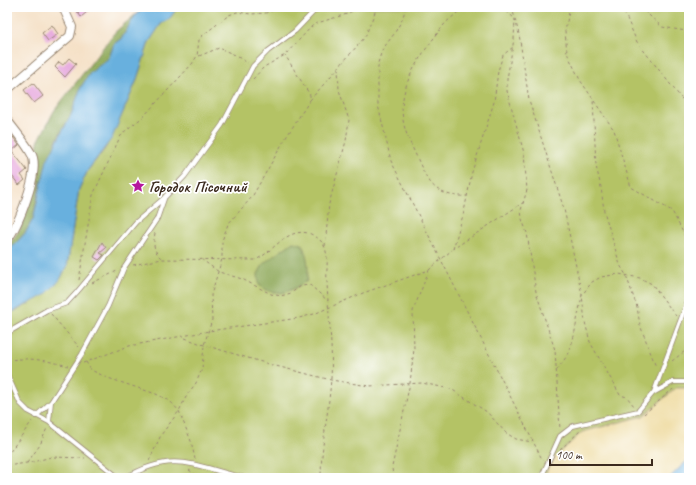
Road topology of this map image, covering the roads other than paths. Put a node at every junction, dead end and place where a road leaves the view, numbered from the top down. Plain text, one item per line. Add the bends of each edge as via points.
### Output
1 (63, 7) edge
2 (318, 7) edge
3 (7, 90) edge
4 (7, 120) edge
5 (164, 198) junction
6 (7, 240) edge
7 (689, 297) edge
8 (7, 333) edge
9 (7, 374) edge
10 (689, 382) edge
11 (653, 393) junction
12 (51, 402) junction
13 (36, 416) junction
14 (49, 422) junction
15 (119, 478) edge
16 (125, 478) edge
17 (245, 478) edge
18 (541, 478) edge

1 - 3 street via 72,27 70,36
2 - 5 lane via 295,31 253,66 222,125 185,176
4 - 6 street via 32,156 34,167 28,194
5 - 8 lane via 136,222 67,303 47,310
5 - 12 lane via 157,219 124,268 108,306 75,368
7 - 11 lane
9 - 13 lane via 20,403
10 - 11 lane via 673,382
11 - 18 lane via 638,411 573,426 560,436
12 - 13 lane
12 - 14 lane
13 - 14 lane
14 - 15 lane
16 - 17 lane via 147,467 179,462

